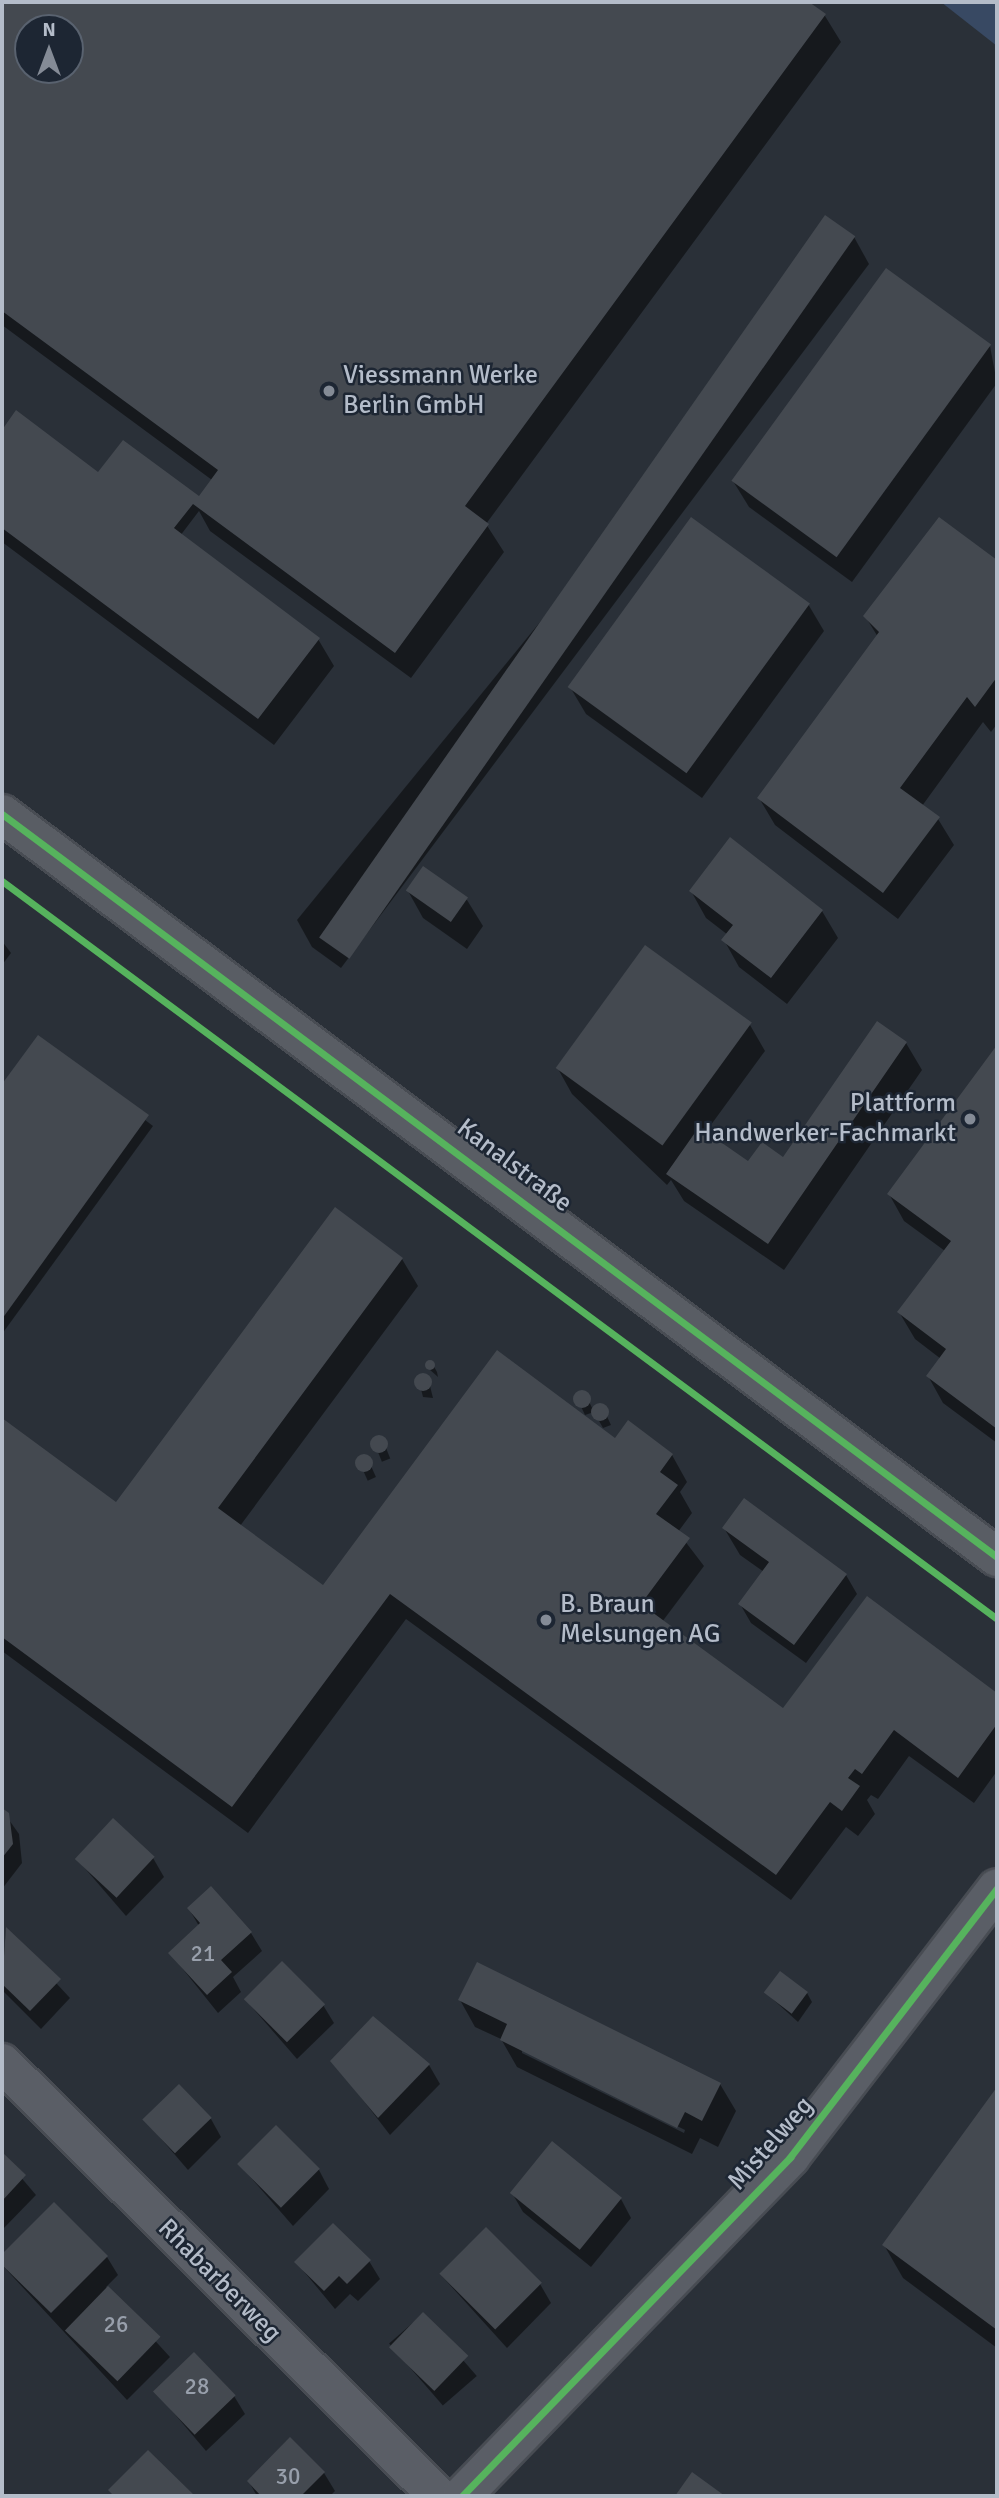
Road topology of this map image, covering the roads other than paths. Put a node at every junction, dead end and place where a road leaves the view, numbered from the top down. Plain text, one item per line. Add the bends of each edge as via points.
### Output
1 (2, 814) edge
2 (997, 1557) edge
3 (997, 1888) edge
4 (2, 2063) edge
5 (438, 2496) edge
6 (462, 2496) edge

1 - 2 street, Kanalstraße
3 - 6 street, Mistelweg via 790,2157
4 - 5 street, Rhabarberweg

